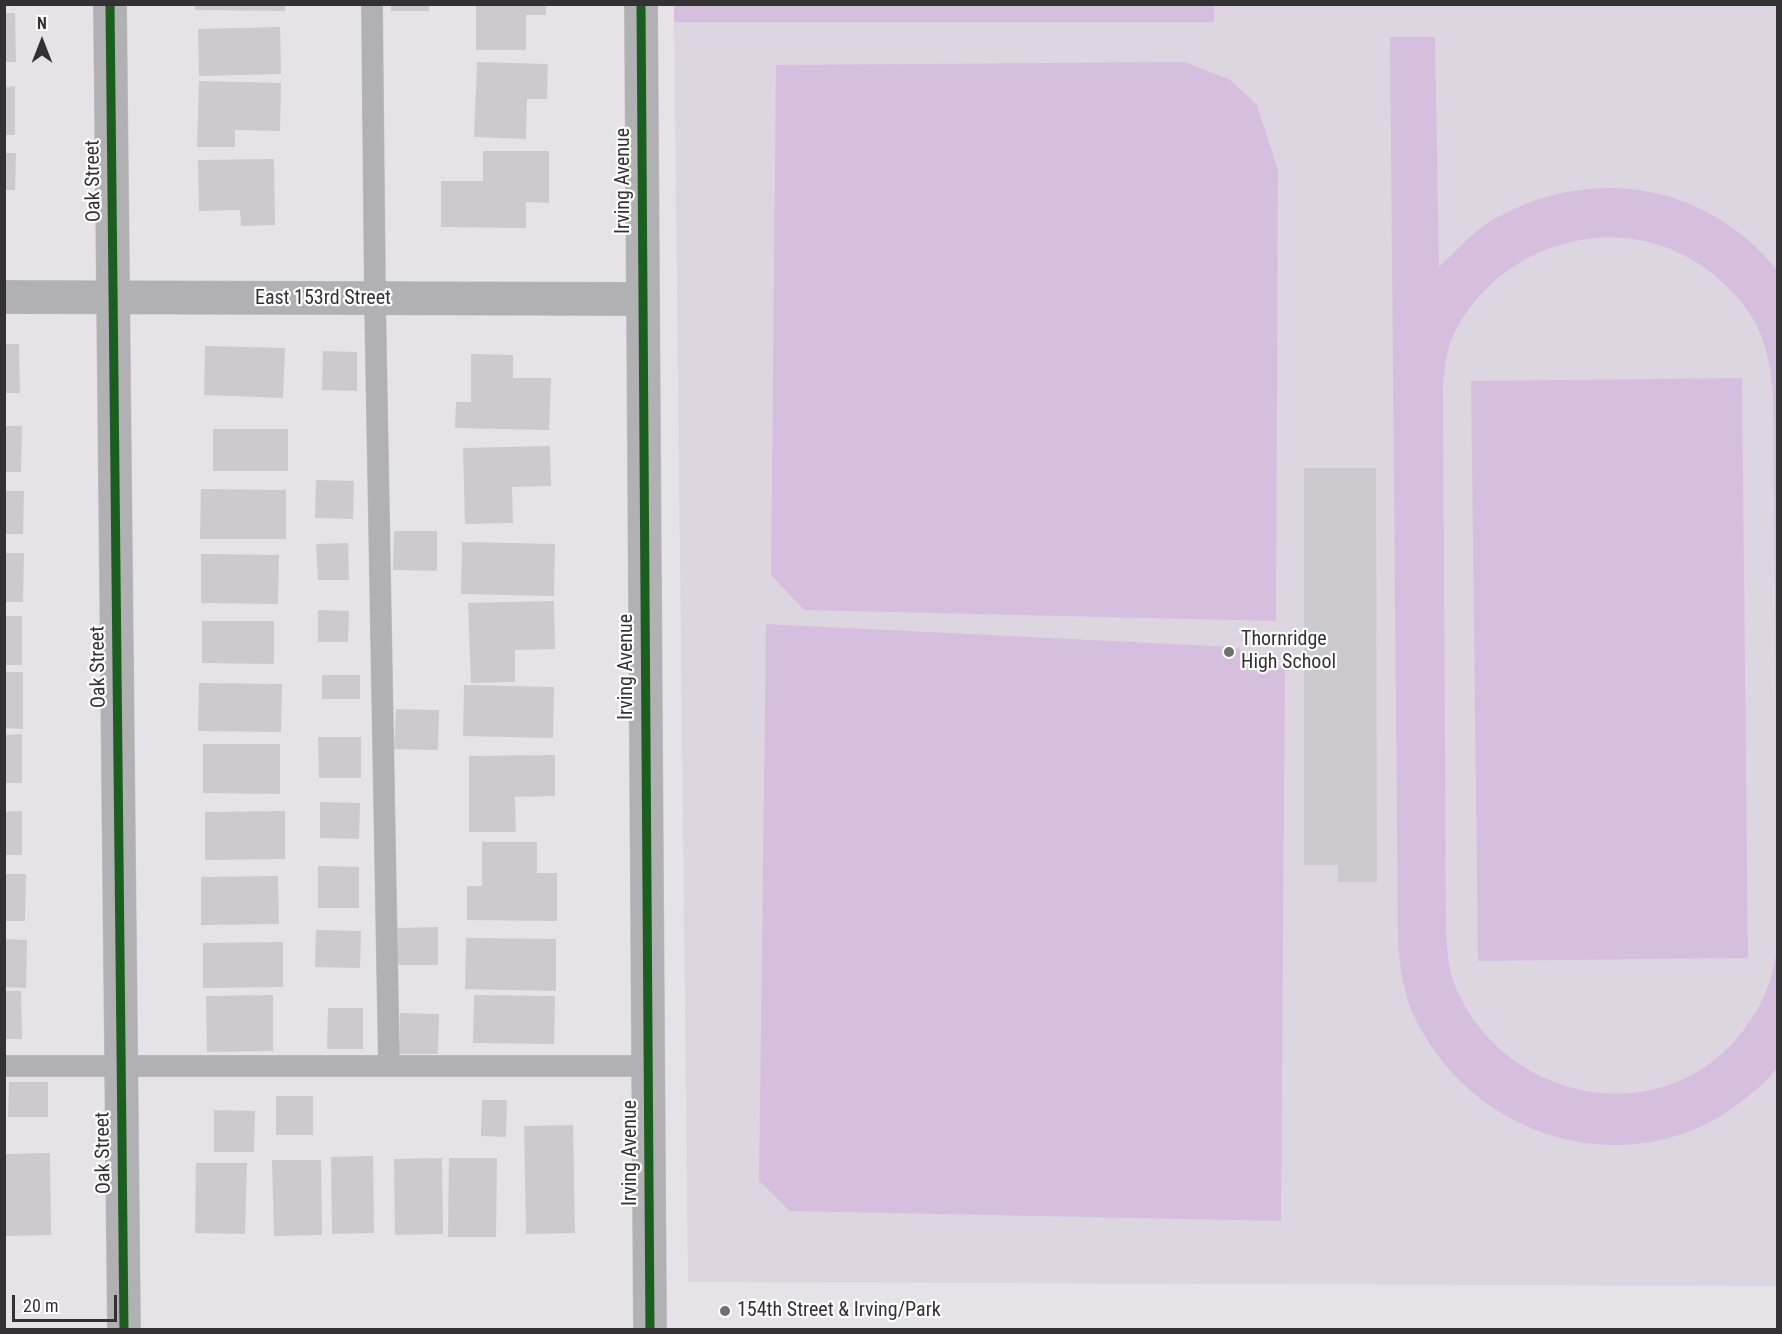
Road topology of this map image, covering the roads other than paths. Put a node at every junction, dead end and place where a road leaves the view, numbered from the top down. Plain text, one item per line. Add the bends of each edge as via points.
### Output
1 (110, 4) edge
2 (372, 4) edge
3 (640, 4) edge
4 (4, 297) edge
5 (113, 298) junction
6 (642, 299) junction
7 (375, 300) junction
8 (4, 1066) edge
9 (121, 1066) junction
10 (389, 1066) junction
11 (648, 1066) junction
12 (124, 1329) edge
13 (650, 1329) edge

1 - 5 street, Oak Street
2 - 7 lane
3 - 6 street, Irving Avenue
4 - 5 street, East 153rd Street
5 - 7 street, East 153rd Street
5 - 9 street, Oak Street
6 - 7 street, East 153rd Street
6 - 11 street, Irving Avenue
7 - 10 lane
8 - 9 lane
9 - 10 lane
9 - 12 street, Oak Street
10 - 11 lane
11 - 13 street, Irving Avenue

